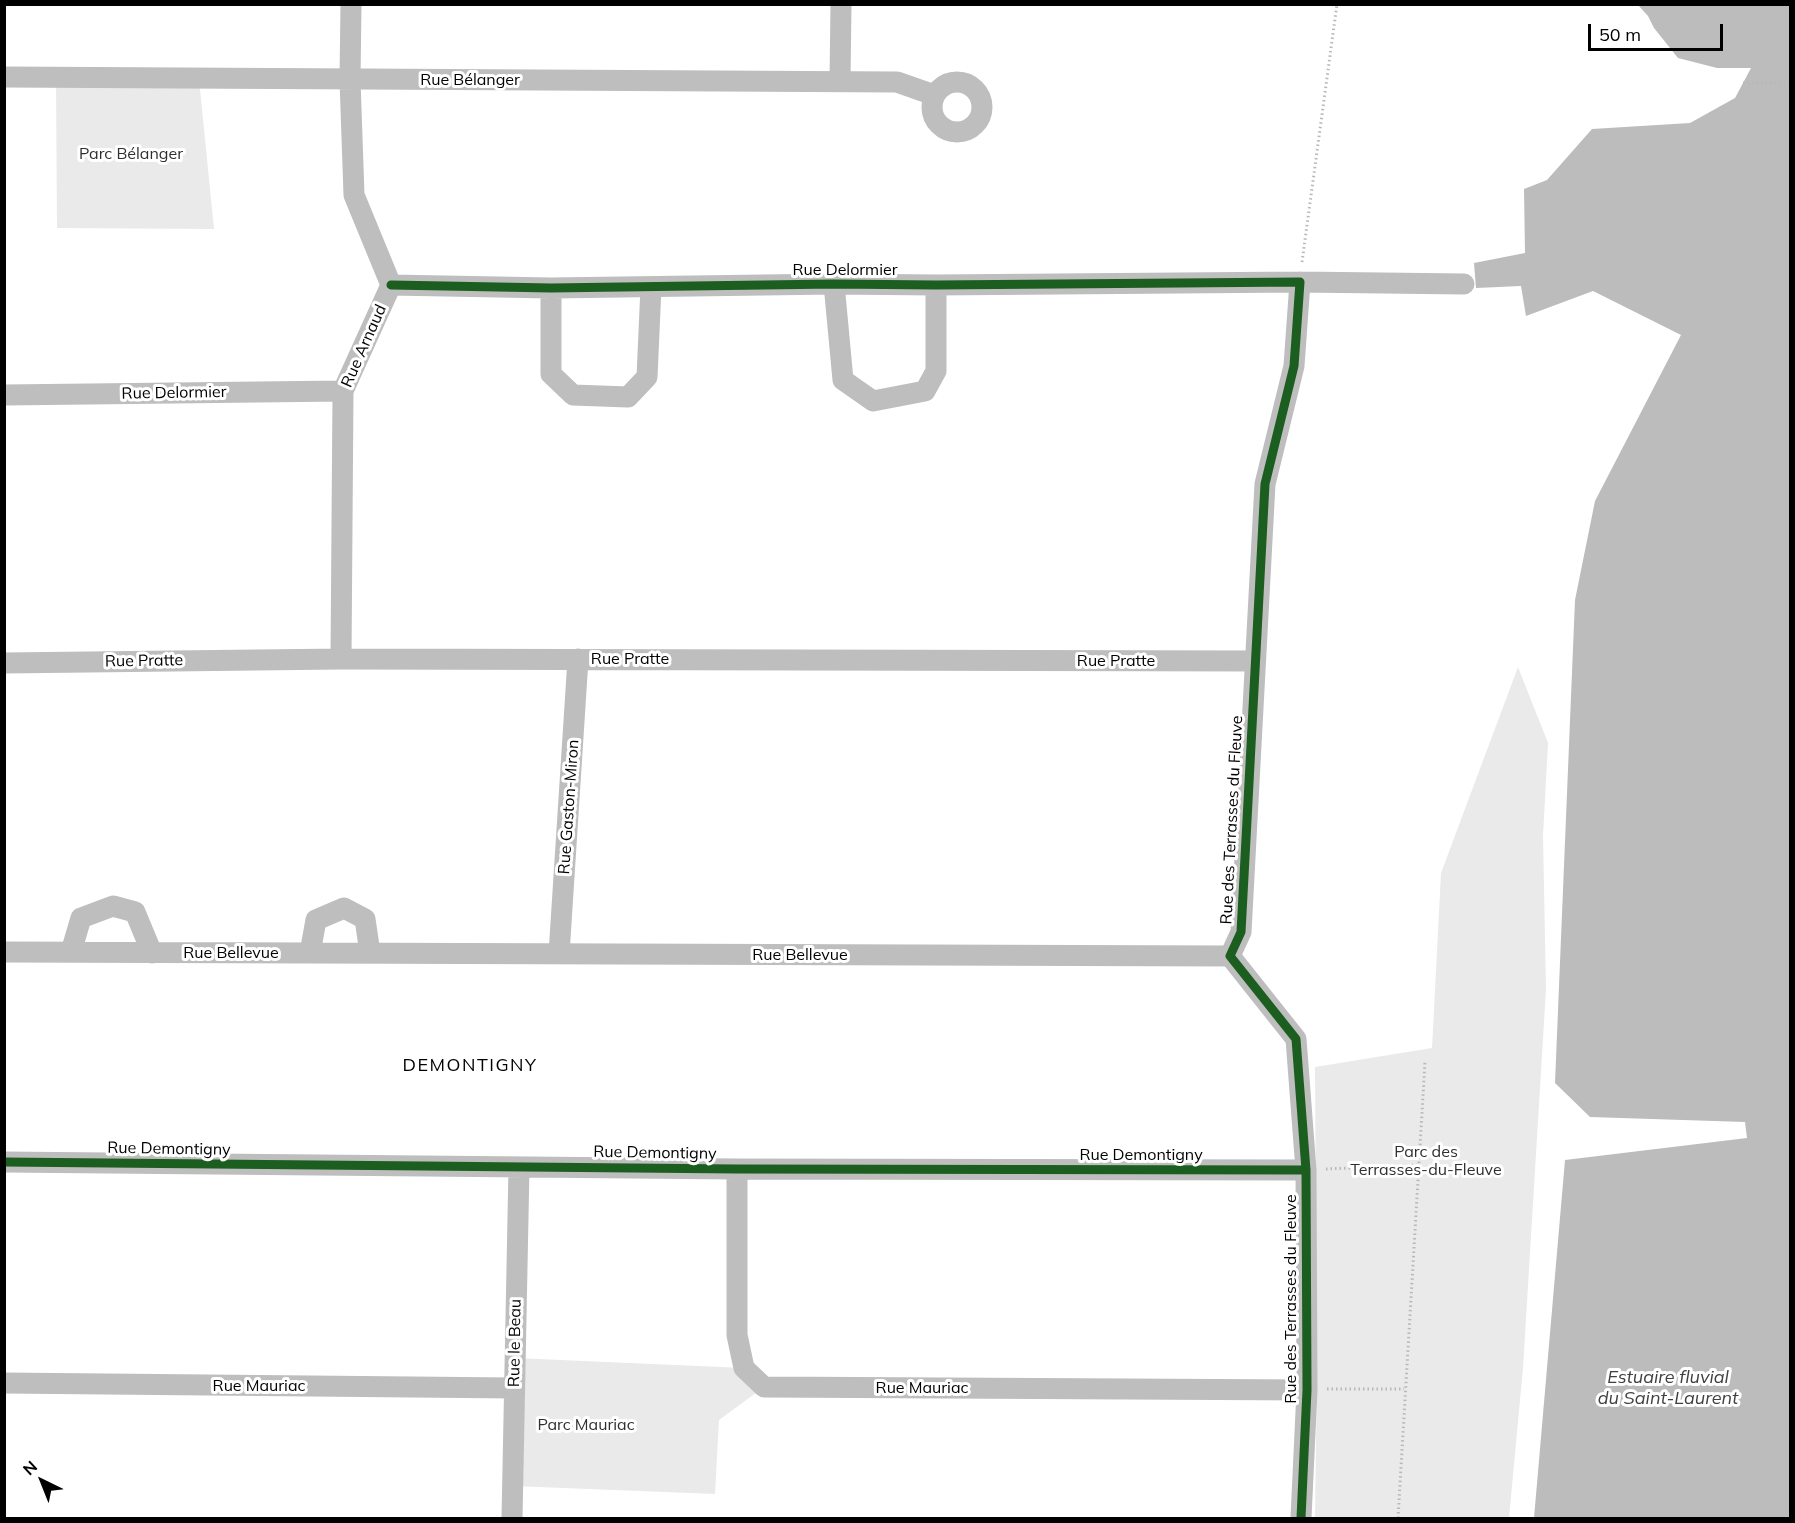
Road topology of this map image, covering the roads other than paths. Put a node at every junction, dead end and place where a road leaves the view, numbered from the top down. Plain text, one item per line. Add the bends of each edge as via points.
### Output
1 (351, 4) edge
2 (841, 4) edge
3 (4, 76) edge
4 (350, 80) junction
5 (840, 81) junction
6 (934, 95) dead end
7 (1300, 282) junction
8 (834, 284) junction
9 (1464, 284) dead end
10 (391, 285) junction
11 (936, 285) junction
12 (651, 287) junction
13 (551, 288) junction
14 (343, 391) junction
15 (4, 395) edge
16 (341, 659) junction
17 (578, 659) junction
18 (1256, 662) junction
19 (4, 663) edge
20 (4, 952) edge
21 (71, 952) junction
22 (152, 953) junction
23 (310, 953) junction
24 (370, 953) junction
25 (559, 954) junction
26 (1230, 956) junction
27 (4, 1162) edge
28 (519, 1167) junction
29 (737, 1169) junction
30 (1306, 1170) junction
31 (4, 1383) edge
32 (514, 1388) junction
33 (1307, 1389) junction
34 (512, 1518) edge
35 (1301, 1518) edge

1 - 4 street, Rue Arnaud
2 - 5 street
3 - 4 street, Rue Bélanger
4 - 5 street, Rue Bélanger
4 - 10 street, Rue Arnaud via 354,195
5 - 6 street, Rue Bélanger via 897,82
7 - 9 street, Rue Delormier
7 - 11 street, Rue Delormier
7 - 18 street, Rue des Terrasses du Fleuve via 1294,366 1265,484
8 - 11 street, Rue Delormier
8 - 11 street, Rue Delormier via 843,380 873,401 925,391 936,371
8 - 12 street, Rue Delormier
10 - 13 street, Rue Delormier
10 - 14 street, Rue Arnaud
12 - 13 street, Rue Delormier
12 - 13 street via 647,377 628,397 573,395 551,374
14 - 15 street, Rue Delormier
14 - 16 street, Rue Arnaud
16 - 17 street, Rue Pratte
16 - 19 street, Rue Pratte
17 - 18 street, Rue Pratte
17 - 25 street, Rue Gaston-Miron
18 - 26 street, Rue des Terrasses du Fleuve via 1241,932
20 - 21 street, Rue Bellevue
21 - 22 street, Rue Bellevue
21 - 22 street via 81,918 112,906 135,912
22 - 23 street, Rue Bellevue
23 - 24 street, Rue Bellevue
23 - 24 street via 316,920 344,908 364,919
24 - 25 street, Rue Bellevue
25 - 26 street, Rue Bellevue
26 - 30 street, Rue des Terrasses du Fleuve via 1296,1039
27 - 28 street, Rue Demontigny
28 - 29 street, Rue Demontigny
28 - 32 street, Rue le Beau
29 - 30 street, Rue Demontigny
29 - 33 street, Rue Mauriac via 737,1335 744,1368 764,1387
30 - 33 street, Rue des Terrasses du Fleuve
31 - 32 street, Rue Mauriac
32 - 34 street, Rue le Beau
33 - 35 street, Rue des Terrasses du Fleuve

